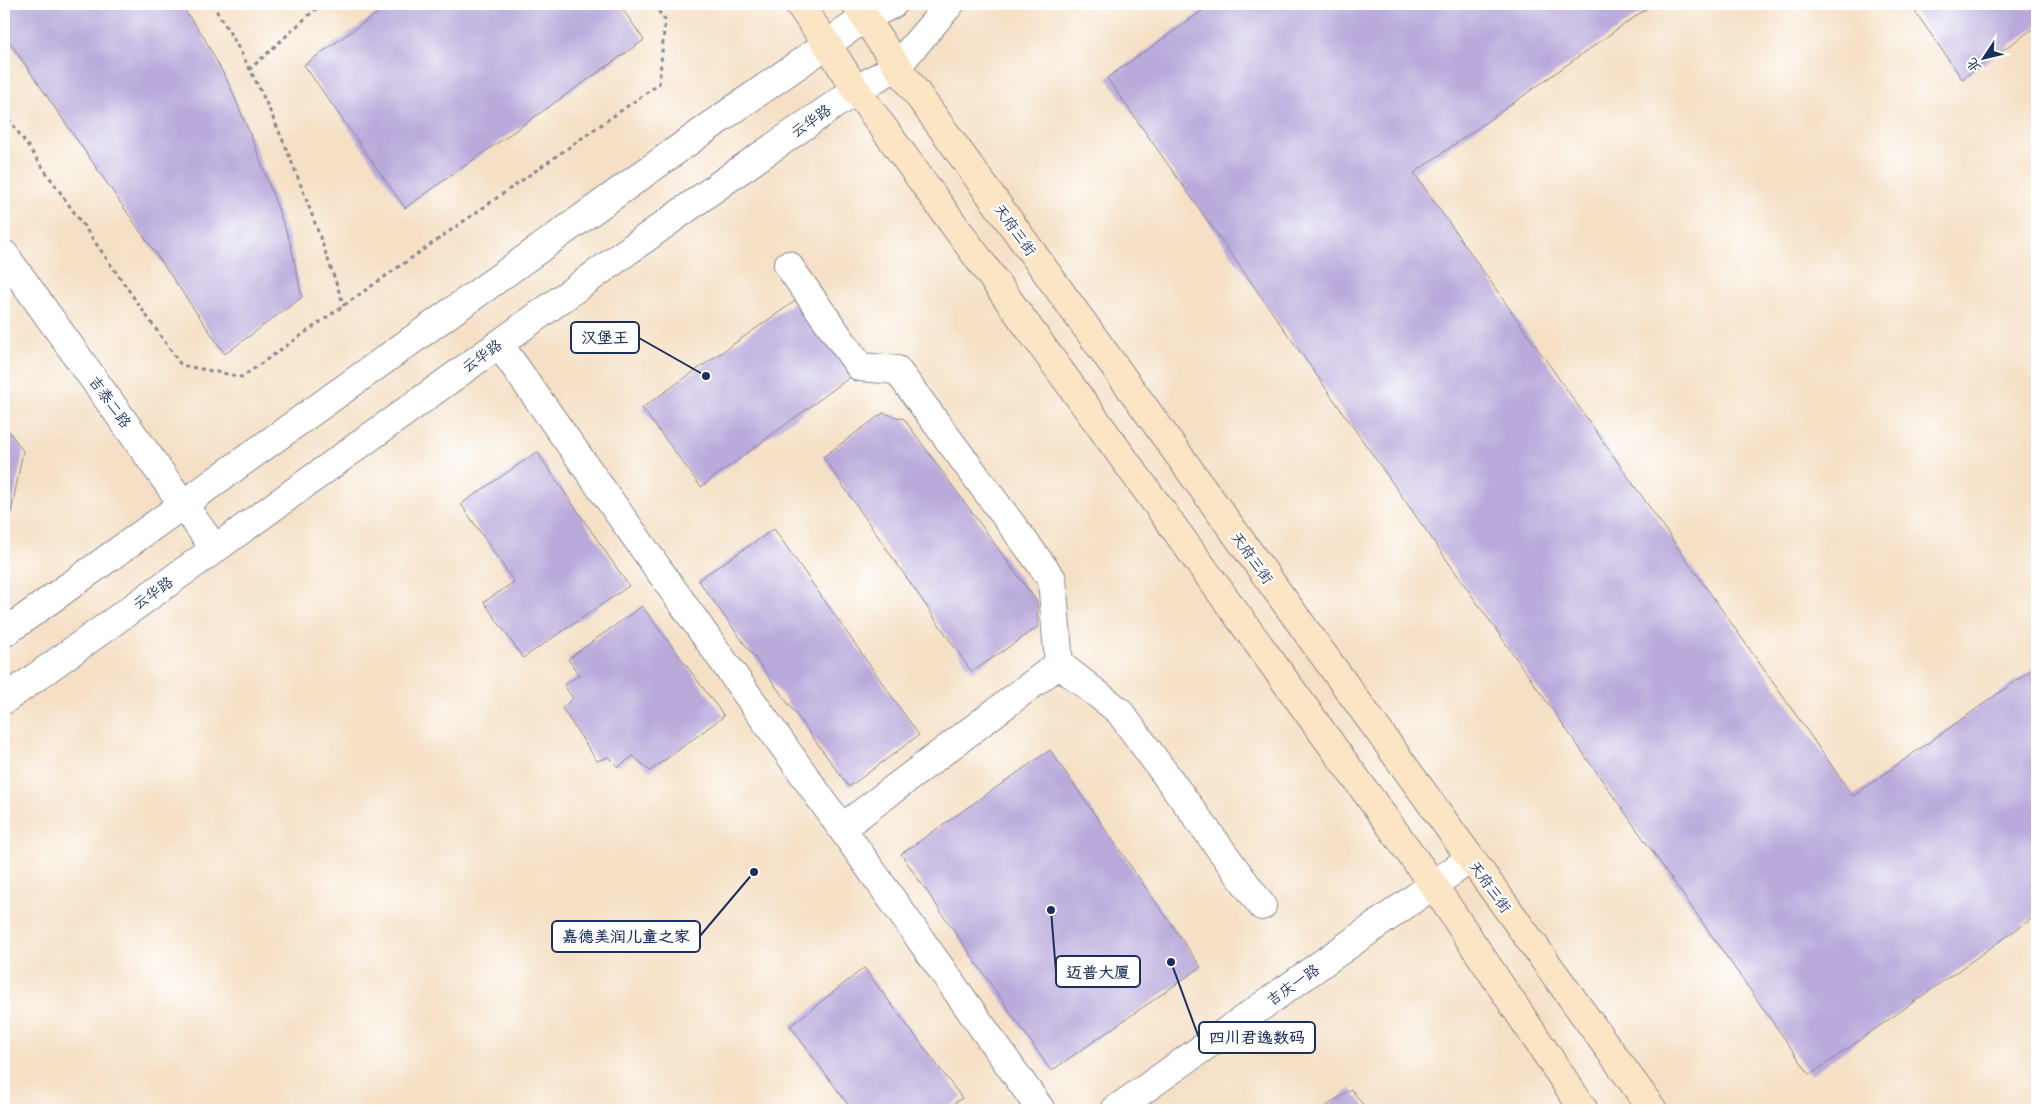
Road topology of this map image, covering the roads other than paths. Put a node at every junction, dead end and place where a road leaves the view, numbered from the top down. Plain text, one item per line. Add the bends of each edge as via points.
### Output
1 (799, 4) edge
2 (893, 4) edge
3 (950, 4) edge
4 (861, 10) edge
5 (827, 44) junction
6 (897, 66) junction
7 (856, 90) junction
8 (4, 254) edge
9 (788, 265) dead end
10 (498, 344) junction
11 (184, 505) junction
12 (215, 549) junction
13 (4, 633) edge
14 (1059, 664) junction
15 (4, 700) edge
16 (842, 828) junction
17 (1470, 859) junction
18 (1434, 886) junction
19 (1262, 906) dead end
20 (1041, 1110) edge
21 (1115, 1110) edge
22 (1584, 1110) edge
23 (1653, 1110) edge

1 - 5 street
2 - 4 street
3 - 6 street, 云华路
4 - 5 street
4 - 6 street, 天府三街
5 - 7 street
5 - 11 street
6 - 7 street, 云华路
6 - 17 street, 天府三街
7 - 10 street, 云华路
7 - 18 street
8 - 11 street, 吉泰二路
9 - 14 street via 860,367 896,370 1052,579
10 - 12 street, 云华路
10 - 16 street
11 - 12 street, 吉泰二路
11 - 13 street
12 - 15 street, 云华路
14 - 16 street
14 - 19 street via 1119,710
16 - 20 street
17 - 18 street, 吉庆一路
17 - 23 street, 天府三街
18 - 21 street, 吉庆一路
18 - 22 street

